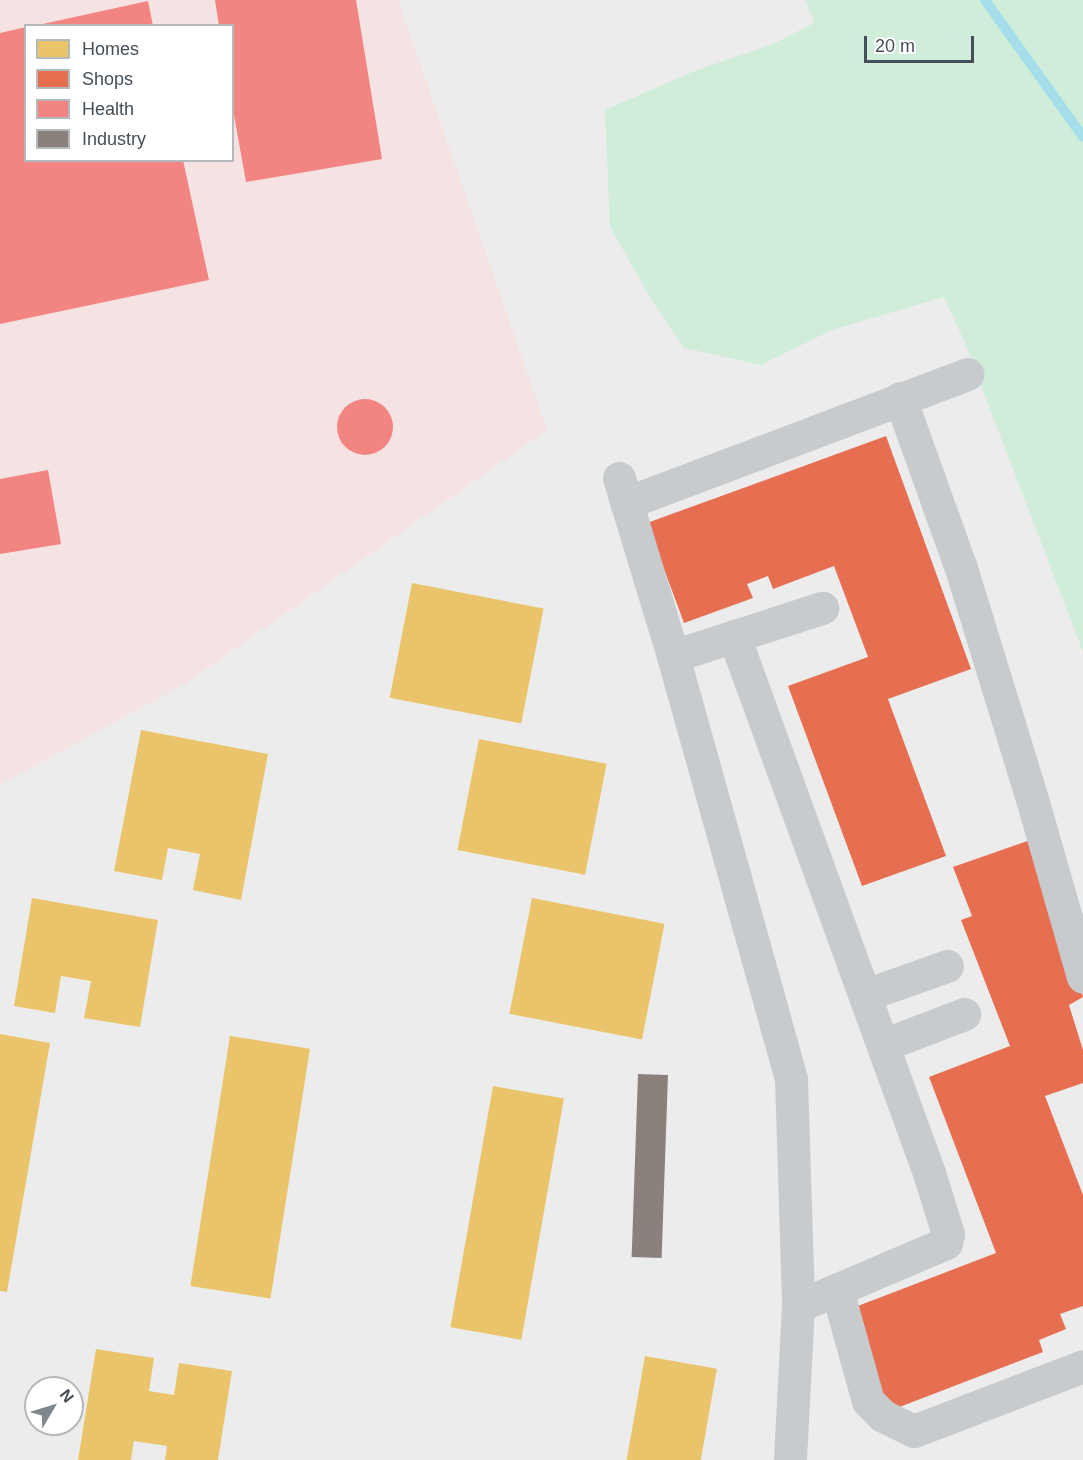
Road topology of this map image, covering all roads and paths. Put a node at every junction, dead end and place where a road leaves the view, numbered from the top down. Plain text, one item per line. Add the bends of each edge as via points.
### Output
1 (967, 374) dead end
2 (900, 398) junction
3 (822, 608) dead end
4 (734, 636) junction
5 (673, 656) junction
6 (947, 966) dead end
7 (1083, 977) edge
8 (864, 994) junction
9 (964, 1014) dead end
10 (883, 1045) junction
11 (837, 1290) junction
12 (798, 1306) junction
13 (1083, 1366) edge
14 (790, 1460) edge

1 - 2 lane
2 - 5 lane via 622,491
2 - 7 lane via 961,568
3 - 4 lane
4 - 5 lane
4 - 8 lane
5 - 12 lane via 791,1079
6 - 8 lane
8 - 10 lane
9 - 10 lane
10 - 11 lane via 945,1220 946,1243
11 - 12 lane
11 - 13 lane via 868,1401 883,1416 914,1431
12 - 14 lane

